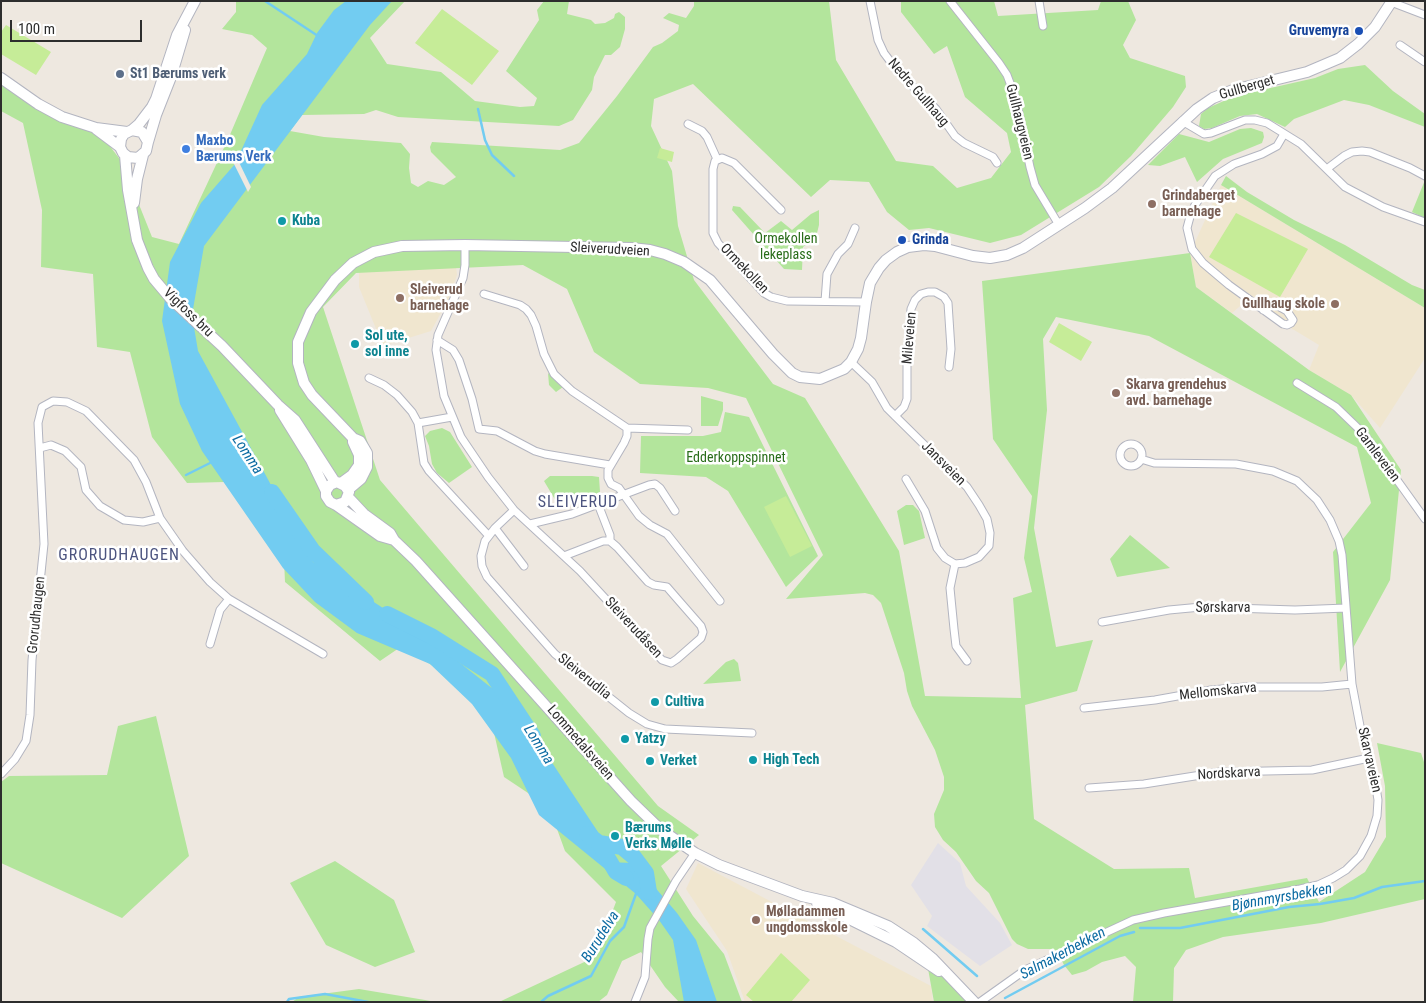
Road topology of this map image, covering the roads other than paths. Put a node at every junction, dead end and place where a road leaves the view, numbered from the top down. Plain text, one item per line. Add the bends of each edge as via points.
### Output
1 (195, 1) edge
2 (870, 1) edge
3 (950, 1) edge
4 (1039, 1) edge
5 (1392, 2) edge
6 (1425, 15) edge
7 (187, 17) junction
8 (1043, 26) dead end
9 (1400, 45) dead end
10 (1425, 62) edge
11 (1, 78) edge
12 (1182, 121) junction
13 (688, 124) dead end
14 (96, 128) junction
15 (129, 131) junction
16 (1284, 134) junction
17 (148, 142) junction
18 (123, 151) junction
19 (143, 155) junction
20 (718, 159) junction
21 (996, 163) dead end
22 (1328, 168) junction
23 (1425, 176) edge
24 (781, 210) dead end
25 (132, 214) junction
26 (1425, 222) edge
27 (1059, 225) junction
28 (855, 228) dead end
29 (464, 245) junction
30 (484, 294) dead end
31 (825, 301) junction
32 (866, 302) junction
33 (1263, 310) dead end
34 (437, 340) junction
35 (222, 346) joint
36 (851, 362) junction
37 (950, 367) dead end
38 (369, 378) dead end
39 (1297, 383) dead end
40 (278, 404) junction
41 (895, 416) junction
42 (452, 417) junction
43 (418, 423) junction
44 (628, 428) junction
45 (688, 430) dead end
46 (40, 448) junction
47 (1141, 459) dead end
48 (610, 465) junction
49 (906, 479) dead end
50 (343, 488) junction
51 (326, 491) junction
52 (623, 494) junction
53 (598, 504) junction
54 (336, 505) junction
55 (514, 510) junction
56 (675, 511) dead end
57 (160, 518) junction
58 (1425, 518) edge
59 (530, 524) junction
60 (494, 528) junction
61 (488, 536) junction
62 (394, 540) junction
63 (610, 542) junction
64 (564, 556) junction
65 (955, 564) junction
66 (524, 566) dead end
67 (229, 599) junction
68 (720, 600) dead end
69 (1346, 608) junction
70 (1102, 622) dead end
71 (210, 644) dead end
72 (323, 654) dead end
73 (967, 661) dead end
74 (1352, 684) junction
75 (1084, 708) dead end
76 (752, 733) dead end
77 (1369, 758) junction
78 (1, 774) edge
79 (1089, 788) dead end
80 (695, 853) junction
81 (635, 1002) edge
82 (974, 1002) edge
83 (980, 1002) edge

1 - 7 main road
2 - 21 street, Nedre Gullhaug via 878,40 889,59 936,109 955,136 993,157
3 - 27 street, Gullhaugveien via 1007,75 1016,99 1035,185
4 - 8 street
5 - 6 street
5 - 12 main road, Gullberget via 1375,27 1340,58 1307,72 1233,90 1213,98
7 - 15 main road via 175,40 156,99 146,115
7 - 17 main road via 176,62
9 - 10 street
11 - 14 main road via 50,111
12 - 16 street via 1204,134 1245,120 1255,120 1267,123
12 - 27 main road, Gullberget via 1112,188
13 - 20 street via 702,131
14 - 15 main road
14 - 18 main road
15 - 17 main road via 142,132
15 - 18 main road via 121,139
16 - 22 street
16 - 33 street via 1277,146 1234,164 1215,176 1195,204 1187,228 1192,249 1203,263
17 - 19 main road
18 - 19 main road via 134,158
18 - 25 main road
19 - 25 main road
20 - 24 street via 734,163
20 - 31 street, Ormekollen via 713,169 712,227 718,243 771,297 787,301
22 - 23 street via 1352,152 1362,151
22 - 26 street via 1346,187 1384,207
25 - 35 main road, Vigfoss bru via 141,252 154,279
27 - 32 main road via 1023,248 996,258 935,246 908,247 879,268 870,283
28 - 31 street via 827,274
29 - 34 street, Sleiverudåsen via 463,278
29 - 36 main road, Sleiverudveien via 650,250 684,262 710,280 792,373 820,379 844,369
29 - 50 main road, Sleiverudveien via 402,246 374,252 344,271 311,312 298,342 297,353 304,383 353,438 360,441 368,462 361,479
30 - 44 street via 520,304 526,309 554,374 572,391
31 - 32 street, Ormekollen
32 - 36 main road via 861,338
34 - 42 street, Sleiverudåsen via 438,368
34 - 48 street via 453,350 459,360 480,429 497,431 545,454
35 - 40 main road, Lommedalsveien
36 - 41 street, Jansveien via 872,382
37 - 41 street, Mileveien via 952,349 948,303 935,292 921,294 911,309 907,399
38 - 43 street via 397,395
39 - 58 street, Gamleveien via 1336,406 1364,434
40 - 50 main road, Lommedalsveien via 295,420
40 - 51 main road, Lommedalsveien
41 - 65 street, Jansveien via 967,487 987,519 989,546 979,557
42 - 43 street
42 - 55 street, Sleiverudåsen via 472,454
43 - 61 street via 428,471
44 - 45 street
44 - 48 street via 624,443
46 - 57 street via 51,445 65,451 81,467 86,490 100,506 124,520 143,522
46 - 57 street, Grorudhaugen via 38,423 42,407 53,401 67,402 86,411 134,460
46 - 78 street, Grorudhaugen via 44,544 30,715 26,741
47 - 69 street, Skarvaveien via 1154,463 1236,464 1273,470 1297,481 1317,500 1339,541
48 - 52 street via 608,478
49 - 65 street via 925,511 937,548
50 - 51 main road via 330,486
50 - 54 main road via 345,502
50 - 62 main road, Lommedalsveien via 364,514 390,533
51 - 54 main road via 328,500
52 - 53 street
52 - 56 street via 655,484
52 - 68 street via 639,516 667,534
53 - 59 street
53 - 63 street
54 - 62 main road, Lommedalsveien via 380,536
55 - 59 street, Sleiverudåsen
55 - 60 street, Sleiverudlia
57 - 67 street, Grorudhaugen via 188,558
59 - 64 street, Sleiverudåsen
60 - 61 street, Sleiverudlia
60 - 66 street
61 - 76 street, Sleiverudlia via 482,547 482,566 487,578 555,654 629,713 647,724 665,729
62 - 80 main road, Lommedalsveien via 433,578 631,801 660,829
63 - 64 street via 603,541
63 - 64 street, Sleiverudåsen via 648,582 666,587 701,626 702,632 696,643 671,663 662,660
65 - 73 street via 950,588 956,646
67 - 71 street via 220,610
67 - 72 street, Grorudhaugen
69 - 70 street, Sørskarva via 1201,607
69 - 74 street, Skarvaveien
74 - 75 street, Mellomskarva via 1211,690
74 - 77 street, Skarvaveien
77 - 79 street, Nordskarva via 1312,770 1220,772 1144,784
77 - 83 street, Skarvaveien via 1378,800 1371,836 1360,856 1334,878 1300,889 1133,920 1026,970
80 - 81 street via 654,919 648,939 646,978
80 - 82 main road, Lommedalsveien via 738,873 802,896 896,942 951,979

